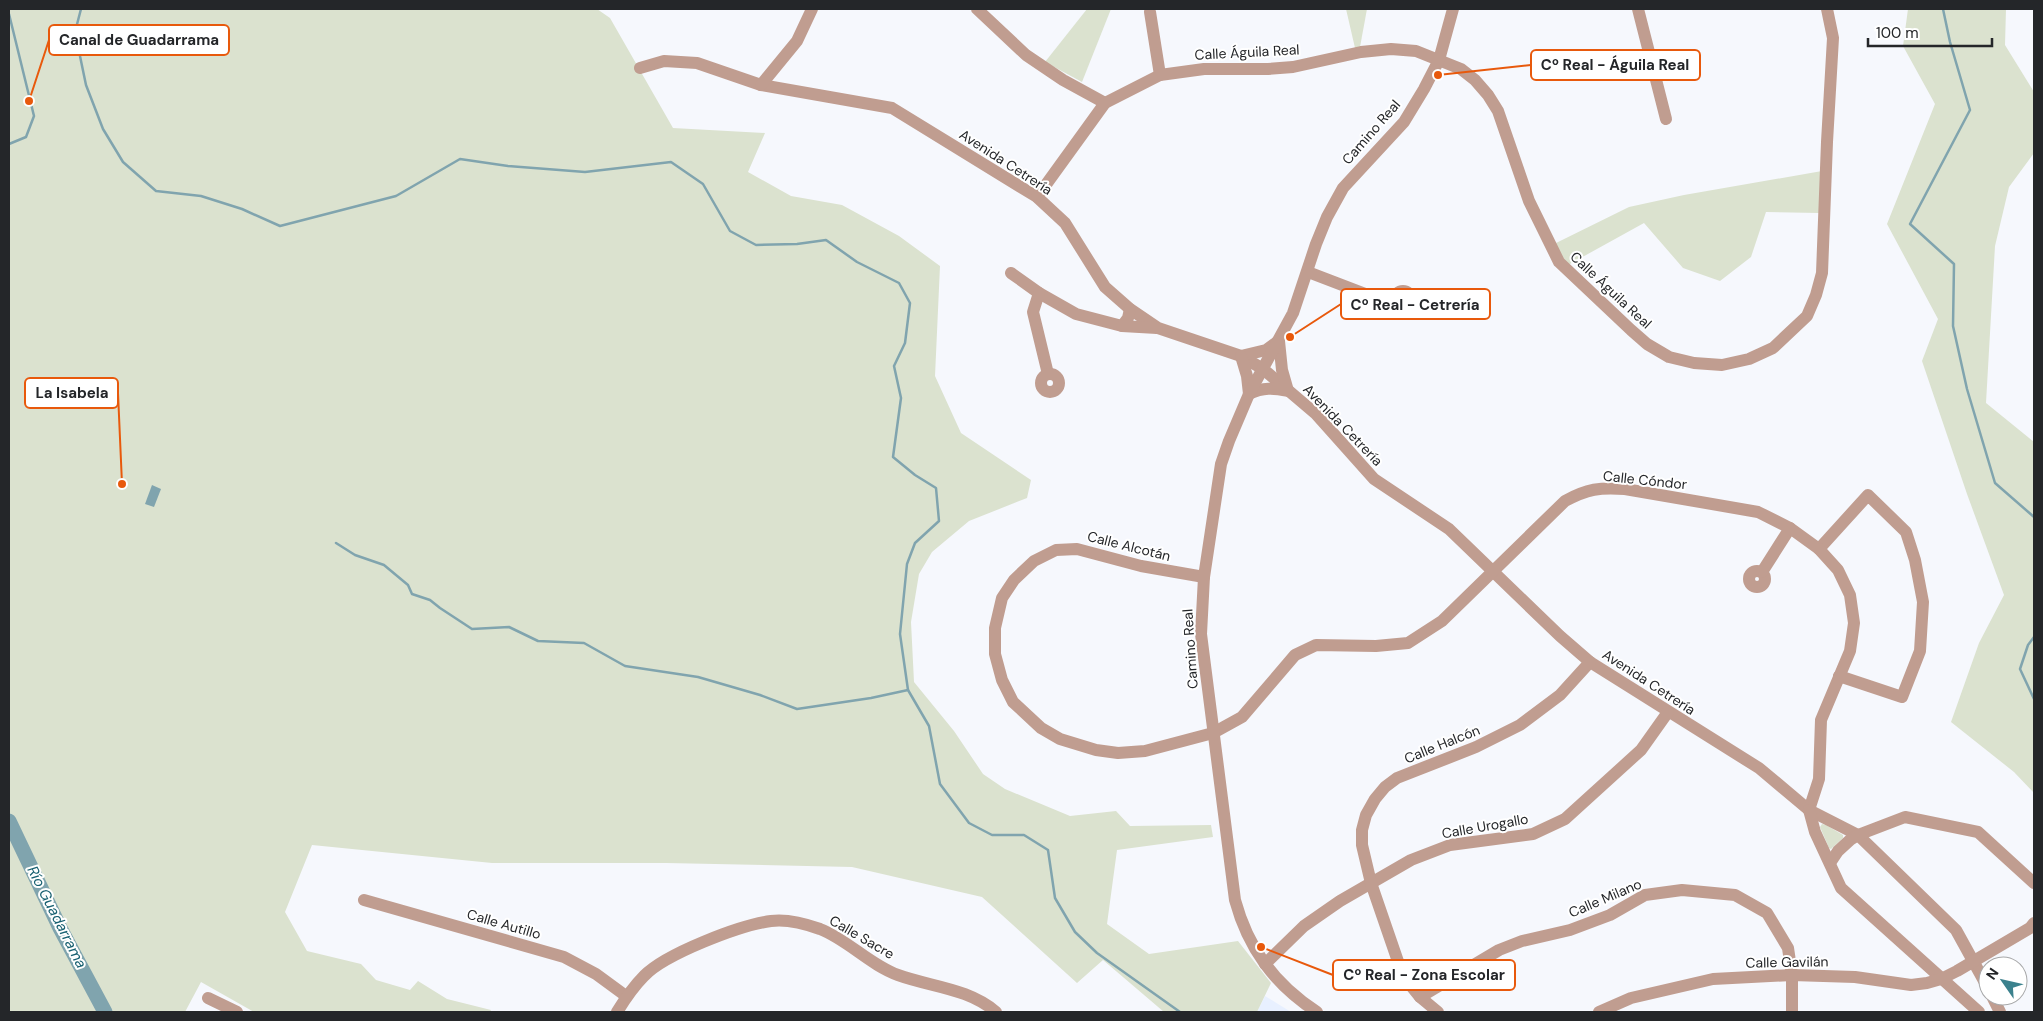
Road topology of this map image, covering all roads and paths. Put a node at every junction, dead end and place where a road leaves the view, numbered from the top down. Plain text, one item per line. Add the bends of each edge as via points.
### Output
1 (812, 9) edge
2 (977, 9) edge
3 (1452, 9) edge
4 (1638, 9) edge
5 (1827, 9) edge
6 (1150, 12) dead end
7 (1439, 60) junction
8 (640, 68) dead end
9 (1160, 74) junction
10 (761, 85) junction
11 (1105, 103) junction
12 (1666, 118) dead end
13 (1037, 197) junction
14 (1011, 272) dead end
15 (1308, 272) junction
16 (1039, 293) junction
17 (1396, 301) dead end
18 (1130, 308) junction
19 (1122, 326) junction
20 (1158, 328) junction
21 (1279, 341) junction
22 (1241, 356) junction
23 (1263, 369) junction
24 (1048, 374) dead end
25 (1288, 390) junction
26 (1249, 394) junction
27 (1790, 528) junction
28 (1820, 549) junction
29 (1494, 571) junction
30 (1762, 572) dead end
31 (1204, 577) junction
32 (1590, 662) junction
33 (1839, 676) junction
34 (1668, 712) junction
35 (1213, 733) junction
36 (1809, 810) junction
37 (1858, 835) junction
38 (1830, 863) junction
39 (1371, 883) junction
40 (2034, 883) edge
41 (364, 900) dead end
42 (2034, 923) edge
43 (1974, 960) junction
44 (1265, 964) junction
45 (1978, 968) edge
46 (1792, 975) junction
47 (1941, 979) junction
48 (626, 996) junction
49 (1420, 997) junction
50 (208, 998) dead end
51 (237, 1012) edge
52 (617, 1012) edge
53 (996, 1012) edge
54 (1317, 1012) edge
55 (1438, 1012) edge
56 (1599, 1012) edge
57 (1792, 1012) edge
58 (1979, 1012) edge

1 - 10 street via 797,41
2 - 11 street via 1026,55
3 - 7 street, Camino Real
4 - 12 street
5 - 7 street, Calle Águila Real via 1833,38 1822,273 1816,295 1807,316 1773,348 1748,359 1722,365 1694,363 1669,356 1648,344 1558,262 1529,201 1498,111 1488,94 1461,69
6 - 9 street
7 - 9 street, Calle Águila Real via 1416,52 1391,49 1293,67 1204,69
7 - 15 street, Camino Real via 1404,122 1344,188 1326,217
8 - 10 street, Avenida Cetrería via 664,61 697,62
9 - 11 street, Calle Águila Real
10 - 13 street, Avenida Cetrería via 892,108
11 - 13 street, Calle Águila Real
13 - 18 street, Avenida Cetrería via 1064,223 1105,287
14 - 16 street
15 - 17 street via 1389,303
15 - 21 street, Camino Real via 1294,314
16 - 19 street via 1076,314
16 - 24 street via 1033,312
18 - 19 street
18 - 20 street, Avenida Cetrería
19 - 20 street
20 - 22 street, Avenida Cetrería
21 - 22 street via 1266,350
21 - 23 street, Camino Real
21 - 25 street
22 - 23 street, Avenida Cetrería
22 - 26 street
23 - 25 street, Avenida Cetrería
23 - 26 street, Camino Real
25 - 26 street via 1265,388
25 - 29 street, Avenida Cetrería via 1316,414 1374,479 1448,529
26 - 31 street, Camino Real via 1228,441 1222,464
27 - 28 street, Calle Cóndor
27 - 29 street, Calle Cóndor via 1749,510 1604,487 1581,492 1565,502
27 - 30 street
28 - 33 street, Calle Cóndor via 1838,570 1850,595 1853,614 1850,651
28 - 33 street via 1868,496 1906,532 1916,560 1923,602 1920,651 1902,697
29 - 32 street, Avenida Cetrería
29 - 35 street, Calle Cóndor via 1442,622 1408,642 1376,646 1316,645 1295,654 1242,717
31 - 35 street, Camino Real via 1202,634
31 - 35 street, Calle Alcotán via 1141,566 1077,549 1056,550 1034,561 1014,580 1002,598 995,628 994,654 1013,702 1041,728 1060,739 1096,750 1145,751
32 - 34 street, Avenida Cetrería
32 - 39 street, Calle Halcón via 1560,695 1520,725 1476,748 1397,778 1385,787 1374,799 1362,830 1362,845
33 - 36 street, Calle Cóndor via 1821,720 1819,779
34 - 36 street, Avenida Cetrería via 1759,768
34 - 39 street, Calle Urogallo via 1641,750 1565,819 1533,834 1450,845 1411,860
35 - 44 street, Camino Real via 1235,900 1246,934
36 - 37 street, Avenida Cetrería
36 - 38 street via 1815,832
37 - 38 street via 1844,845
37 - 40 street via 1905,817 1974,830
37 - 43 street, Avenida Cetrería via 1956,930
38 - 47 street via 1842,888
39 - 44 street, Calle Urogallo via 1304,926
39 - 49 street, Calle Halcón via 1403,976
41 - 48 street, Calle Autillo via 564,957 596,974
42 - 43 street, Calle Gavilán
43 - 45 street, Avenida Cetrería
43 - 47 street, Calle Gavilán
44 - 54 street, Camino Real via 1284,986
46 - 47 street, Calle Gavilán via 1855,977 1911,985
46 - 49 street, Calle Milano via 1788,948 1767,913 1735,895 1682,890 1645,895 1610,915 1499,950
46 - 56 street, Calle Gavilán via 1712,980 1631,998
46 - 57 street, Calle Milano
47 - 58 street
48 - 52 street, Calle Sacre
48 - 53 street, Calle Sacre via 644,975 665,959 741,928 773,921 818,928 840,938 896,974 967,994
49 - 55 street, Calle Halcón
50 - 51 street

